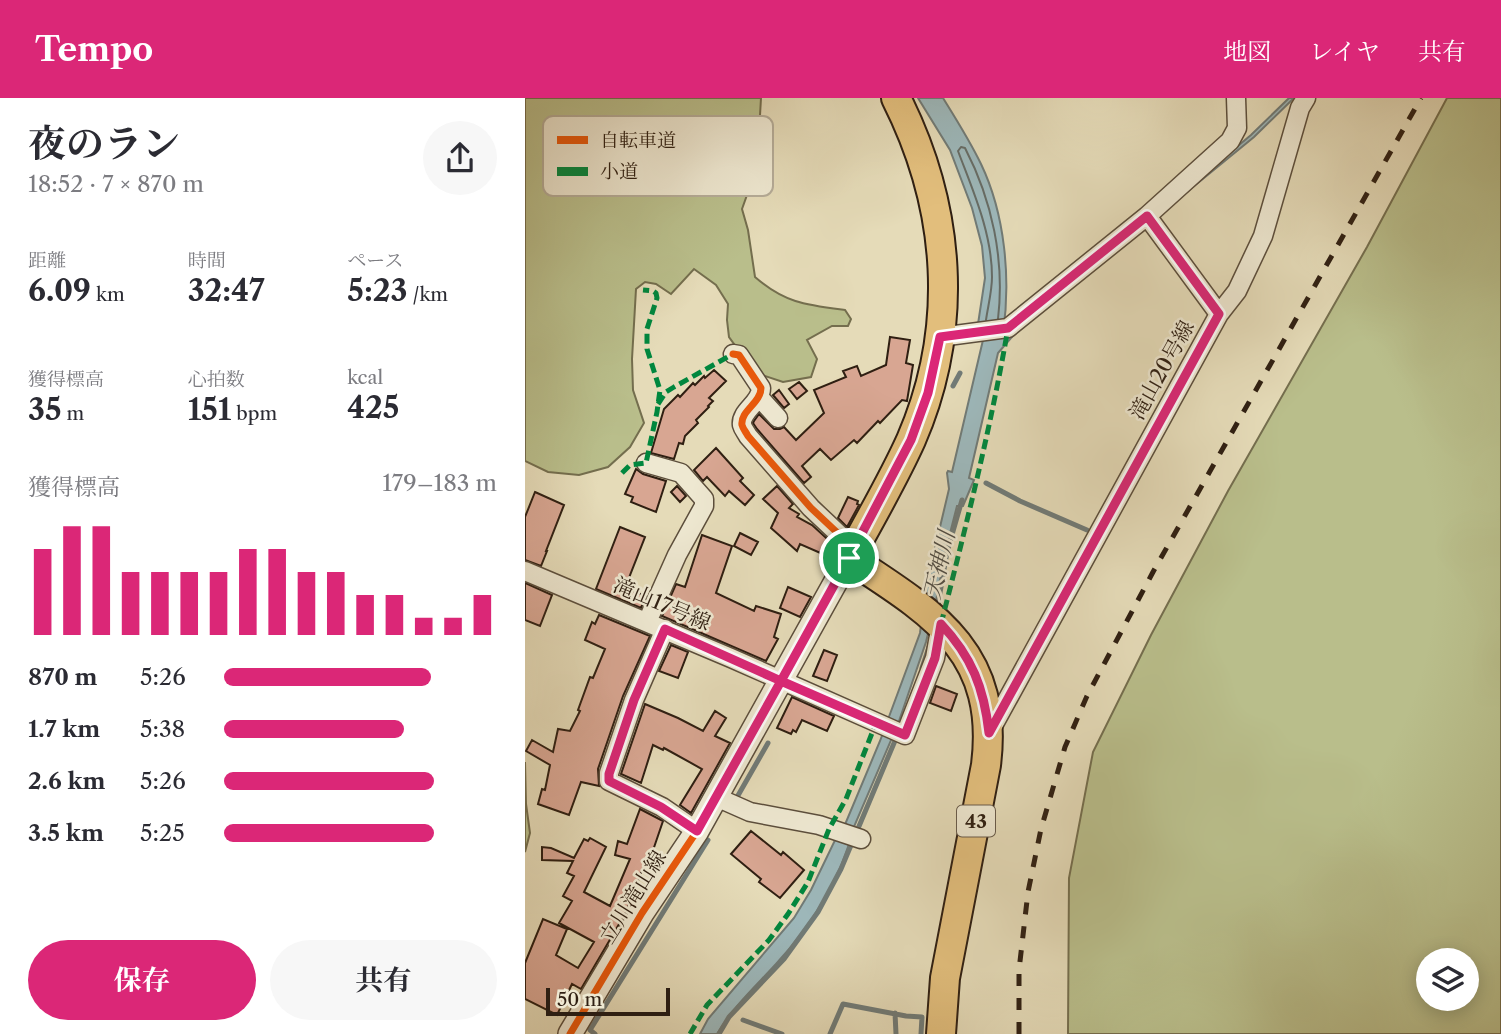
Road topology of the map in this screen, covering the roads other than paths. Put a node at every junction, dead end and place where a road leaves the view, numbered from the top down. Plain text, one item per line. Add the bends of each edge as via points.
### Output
1 (896, 98) edge
2 (1235, 98) edge
3 (1306, 98) edge
4 (1147, 216) junction
5 (1219, 314) junction
6 (940, 337) junction
7 (733, 355) dead end
8 (759, 397) junction
9 (778, 418) dead end
10 (646, 463) dead end
11 (849, 558) junction
12 (525, 571) edge
13 (647, 622) junction
14 (939, 622) junction
15 (665, 629) junction
16 (781, 681) junction
17 (989, 733) junction
18 (716, 797) junction
19 (697, 831) junction
20 (861, 839) dead end
21 (577, 1031) edge
22 (941, 1034) edge

1 - 6 main road via 937,214 944,289
2 - 4 street via 1237,128 1230,141
3 - 5 street via 1263,236 1237,291
4 - 5 street, 滝山20号線
4 - 6 street via 1005,329
5 - 17 street, 滝山20号線
6 - 11 main road via 928,393 911,440
7 - 8 street via 739,355 759,383
8 - 9 street
8 - 11 street via 744,416 742,424 748,436 845,540
10 - 13 street via 681,473 705,499
11 - 14 main road, 43
11 - 16 street, 立川滝山線
12 - 13 street, 滝山17号線
13 - 15 street, 滝山17号線
14 - 16 street, 滝山17号線 via 935,658 905,735
14 - 17 main road, 43 via 972,666
15 - 16 street, 滝山17号線
15 - 19 street via 634,700 609,781
16 - 18 street, 立川滝山線
17 - 22 main road, 43 via 945,978
18 - 19 street, 立川滝山線
18 - 20 street via 750,812 819,825
19 - 21 street, 立川滝山線 via 642,913

